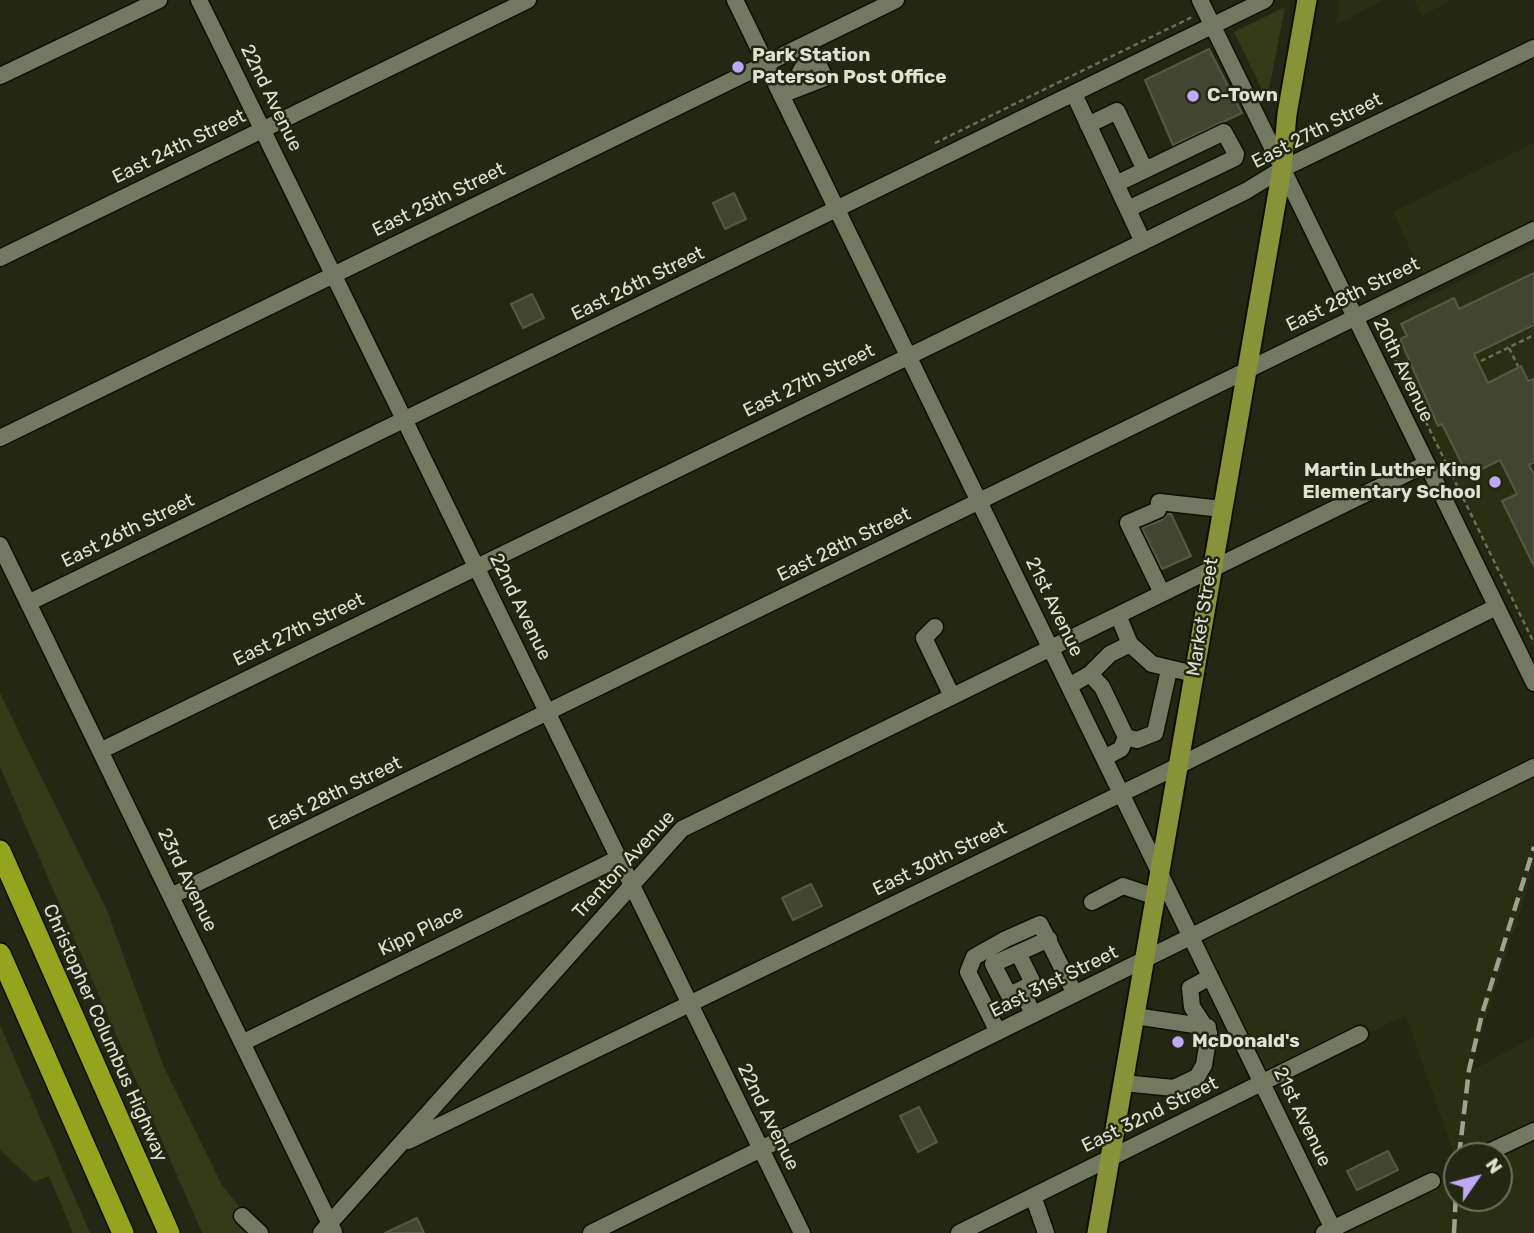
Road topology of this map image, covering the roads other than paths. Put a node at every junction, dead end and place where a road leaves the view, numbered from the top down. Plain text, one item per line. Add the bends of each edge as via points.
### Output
1 (159, 0) edge
2 (200, 0) edge
3 (528, 0) edge
4 (735, 0) edge
5 (896, 0) edge
6 (1200, 0) edge
7 (1265, 0) edge
8 (1307, 0) edge
9 (1212, 26) junction
10 (1534, 48) edge
11 (812, 49) junction
12 (766, 64) junction
13 (0, 76) edge
14 (1074, 93) junction
15 (781, 95) junction
16 (1088, 125) junction
17 (263, 129) junction
18 (1282, 169) junction
19 (1145, 170) junction
20 (1116, 184) junction
21 (1128, 209) junction
22 (837, 210) junction
23 (1534, 230) edge
24 (1143, 242) junction
25 (0, 258) edge
26 (334, 274) junction
27 (1354, 319) junction
28 (908, 356) junction
29 (1246, 369) junction
30 (405, 421) junction
31 (0, 438) edge
32 (1426, 464) junction
33 (979, 502) junction
34 (1222, 509) junction
35 (0, 545) edge
36 (476, 566) junction
37 (1211, 569) junction
38 (1162, 593) junction
39 (28, 603) junction
40 (1496, 607) junction
41 (1118, 615) junction
42 (935, 627) dead end
43 (1130, 644) junction
44 (1050, 648) junction
45 (1169, 670) junction
46 (1090, 674) junction
47 (1194, 674) junction
48 (1534, 683) edge
49 (1069, 686) junction
50 (952, 696) junction
51 (548, 714) junction
52 (1126, 737) junction
53 (100, 751) junction
54 (1104, 758) junction
55 (1178, 766) junction
56 (1534, 767) edge
57 (1121, 794) junction
58 (0, 851) edge
59 (619, 858) junction
60 (1160, 874) junction
61 (632, 885) junction
62 (172, 896) junction
63 (1156, 897) junction
64 (1093, 902) dead end
65 (1191, 938) junction
66 (1049, 939) junction
67 (1018, 953) junction
68 (0, 954) edge
69 (1145, 961) junction
70 (0, 968) edge
71 (1210, 977) junction
72 (1022, 989) junction
73 (1075, 995) junction
74 (21, 1003) junction
75 (690, 1005) junction
76 (1033, 1015) junction
77 (1135, 1016) junction
78 (1208, 1027) junction
79 (998, 1032) junction
80 (1360, 1034) dead end
81 (242, 1043) junction
82 (1123, 1083) junction
83 (1262, 1083) junction
84 (1534, 1130) edge
85 (1511, 1142) edge
86 (400, 1145) junction
87 (762, 1151) junction
88 (1109, 1158) junction
89 (1432, 1181) dead end
90 (1033, 1196) junction
91 (242, 1216) dead end
92 (329, 1230) edge
93 (1330, 1232) edge
94 (123, 1233) edge
95 (169, 1233) edge
96 (260, 1233) edge
97 (591, 1233) edge
98 (802, 1233) edge
99 (959, 1233) edge
100 (1046, 1233) edge
101 (1097, 1233) edge

1 - 13 street
2 - 17 street, 22nd Avenue
3 - 17 street, East 24th Street
4 - 12 street, 21st Avenue
5 - 11 street, East 25th Street
6 - 9 street, 20th Avenue
7 - 9 street, East 26th Street
8 - 18 main road, Market Street
9 - 14 street, East 26th Street
9 - 18 street, 20th Avenue
10 - 18 street, East 27th Street
11 - 12 street, East 25th Street
11 - 15 street via 817,66 797,88
12 - 15 street, 21st Avenue
12 - 26 street, East 25th Street
14 - 16 street
14 - 22 street, East 26th Street
15 - 22 street, 21st Avenue
16 - 19 street via 1117,111
16 - 20 street
17 - 25 street, East 24th Street
17 - 26 street, 22nd Avenue
18 - 24 street, East 27th Street
18 - 27 street, 20th Avenue
18 - 29 main road, Market Street
19 - 20 street
19 - 21 street via 1224,132 1237,155
20 - 21 street
21 - 24 street
22 - 28 street, 21st Avenue
22 - 30 street, East 26th Street
23 - 27 street, East 28th Street
24 - 28 street, East 27th Street
26 - 30 street, 22nd Avenue
26 - 31 street, East 25th Street
27 - 29 street, East 28th Street
27 - 32 street, 20th Avenue
28 - 33 street, 21st Avenue
28 - 36 street, East 27th Street
29 - 33 street, East 28th Street
29 - 34 main road, Market Street
30 - 36 street, 22nd Avenue
30 - 39 street, East 26th Street
32 - 37 street, Trenton Avenue
32 - 40 street, 20th Avenue
33 - 44 street, 21st Avenue
33 - 51 street, East 28th Street
34 - 37 main road, Market Street
34 - 38 street via 1159,502 1158,510 1128,523
35 - 39 street, 23rd Avenue
36 - 51 street, 22nd Avenue
36 - 53 street, East 27th Street
37 - 38 street, Trenton Avenue
37 - 47 main road, Market Street
38 - 41 street, Trenton Avenue
39 - 53 street, 23rd Avenue
40 - 48 street, 20th Avenue
40 - 55 street, East 30th Street
41 - 43 street
41 - 44 street, Trenton Avenue
42 - 50 street via 924,638
43 - 45 street via 1152,664
43 - 46 street via 1110,654
44 - 49 street, 21st Avenue
44 - 50 street, Trenton Avenue
45 - 47 street
45 - 52 street via 1155,733 1137,740
46 - 49 street
46 - 52 street via 1102,687
47 - 55 main road, Market Street
49 - 54 street, 21st Avenue
50 - 61 street, Trenton Avenue via 682,829
51 - 59 street, 22nd Avenue
51 - 62 street, East 28th Street
52 - 54 street via 1121,749
53 - 62 street, 23rd Avenue
54 - 57 street, 21st Avenue
55 - 57 street, East 30th Street
55 - 60 main road, Market Street
56 - 65 street, East 31st Street
57 - 60 street, 21st Avenue
57 - 75 street, East 30th Street
58 - 95 highway, Christopher Columbus Highway
59 - 61 street, 22nd Avenue
59 - 81 street, Kipp Place
60 - 63 main road, Market Street
60 - 65 street, 21st Avenue
61 - 75 street, 22nd Avenue
61 - 86 street, Trenton Avenue
62 - 81 street, 23rd Avenue
63 - 64 street via 1123,886
63 - 69 main road, Market Street
65 - 69 street, East 31st Street
65 - 71 street, 21st Avenue
66 - 67 street
66 - 73 street
66 - 79 street via 1040,923 974,957 969,965 968,972
67 - 72 street via 1033,983
67 - 72 street via 993,964 1009,995
68 - 74 highway
69 - 73 street, East 31st Street
69 - 77 main road, Market Street
70 - 74 highway
71 - 78 street via 1190,988 1189,998
71 - 83 street, 21st Avenue
72 - 76 street
73 - 76 street, East 31st Street
74 - 94 highway
75 - 86 street, East 30th Street
75 - 87 street, 22nd Avenue
76 - 79 street, East 31st Street
77 - 78 street
77 - 82 main road, Market Street
78 - 82 street via 1208,1050 1197,1077 1174,1088
79 - 87 street, East 31st Street
80 - 83 street, East 32nd Street
81 - 92 street, 23rd Avenue
82 - 88 main road, Market Street
83 - 88 street, East 32nd Street
83 - 93 street, 21st Avenue
84 - 85 street
86 - 92 street, Trenton Avenue
87 - 97 street, East 31st Street
87 - 98 street, 22nd Avenue
88 - 90 street, East 32nd Street
88 - 101 main road, Market Street
89 - 93 street
90 - 99 street, East 32nd Street
90 - 100 street
91 - 96 street

